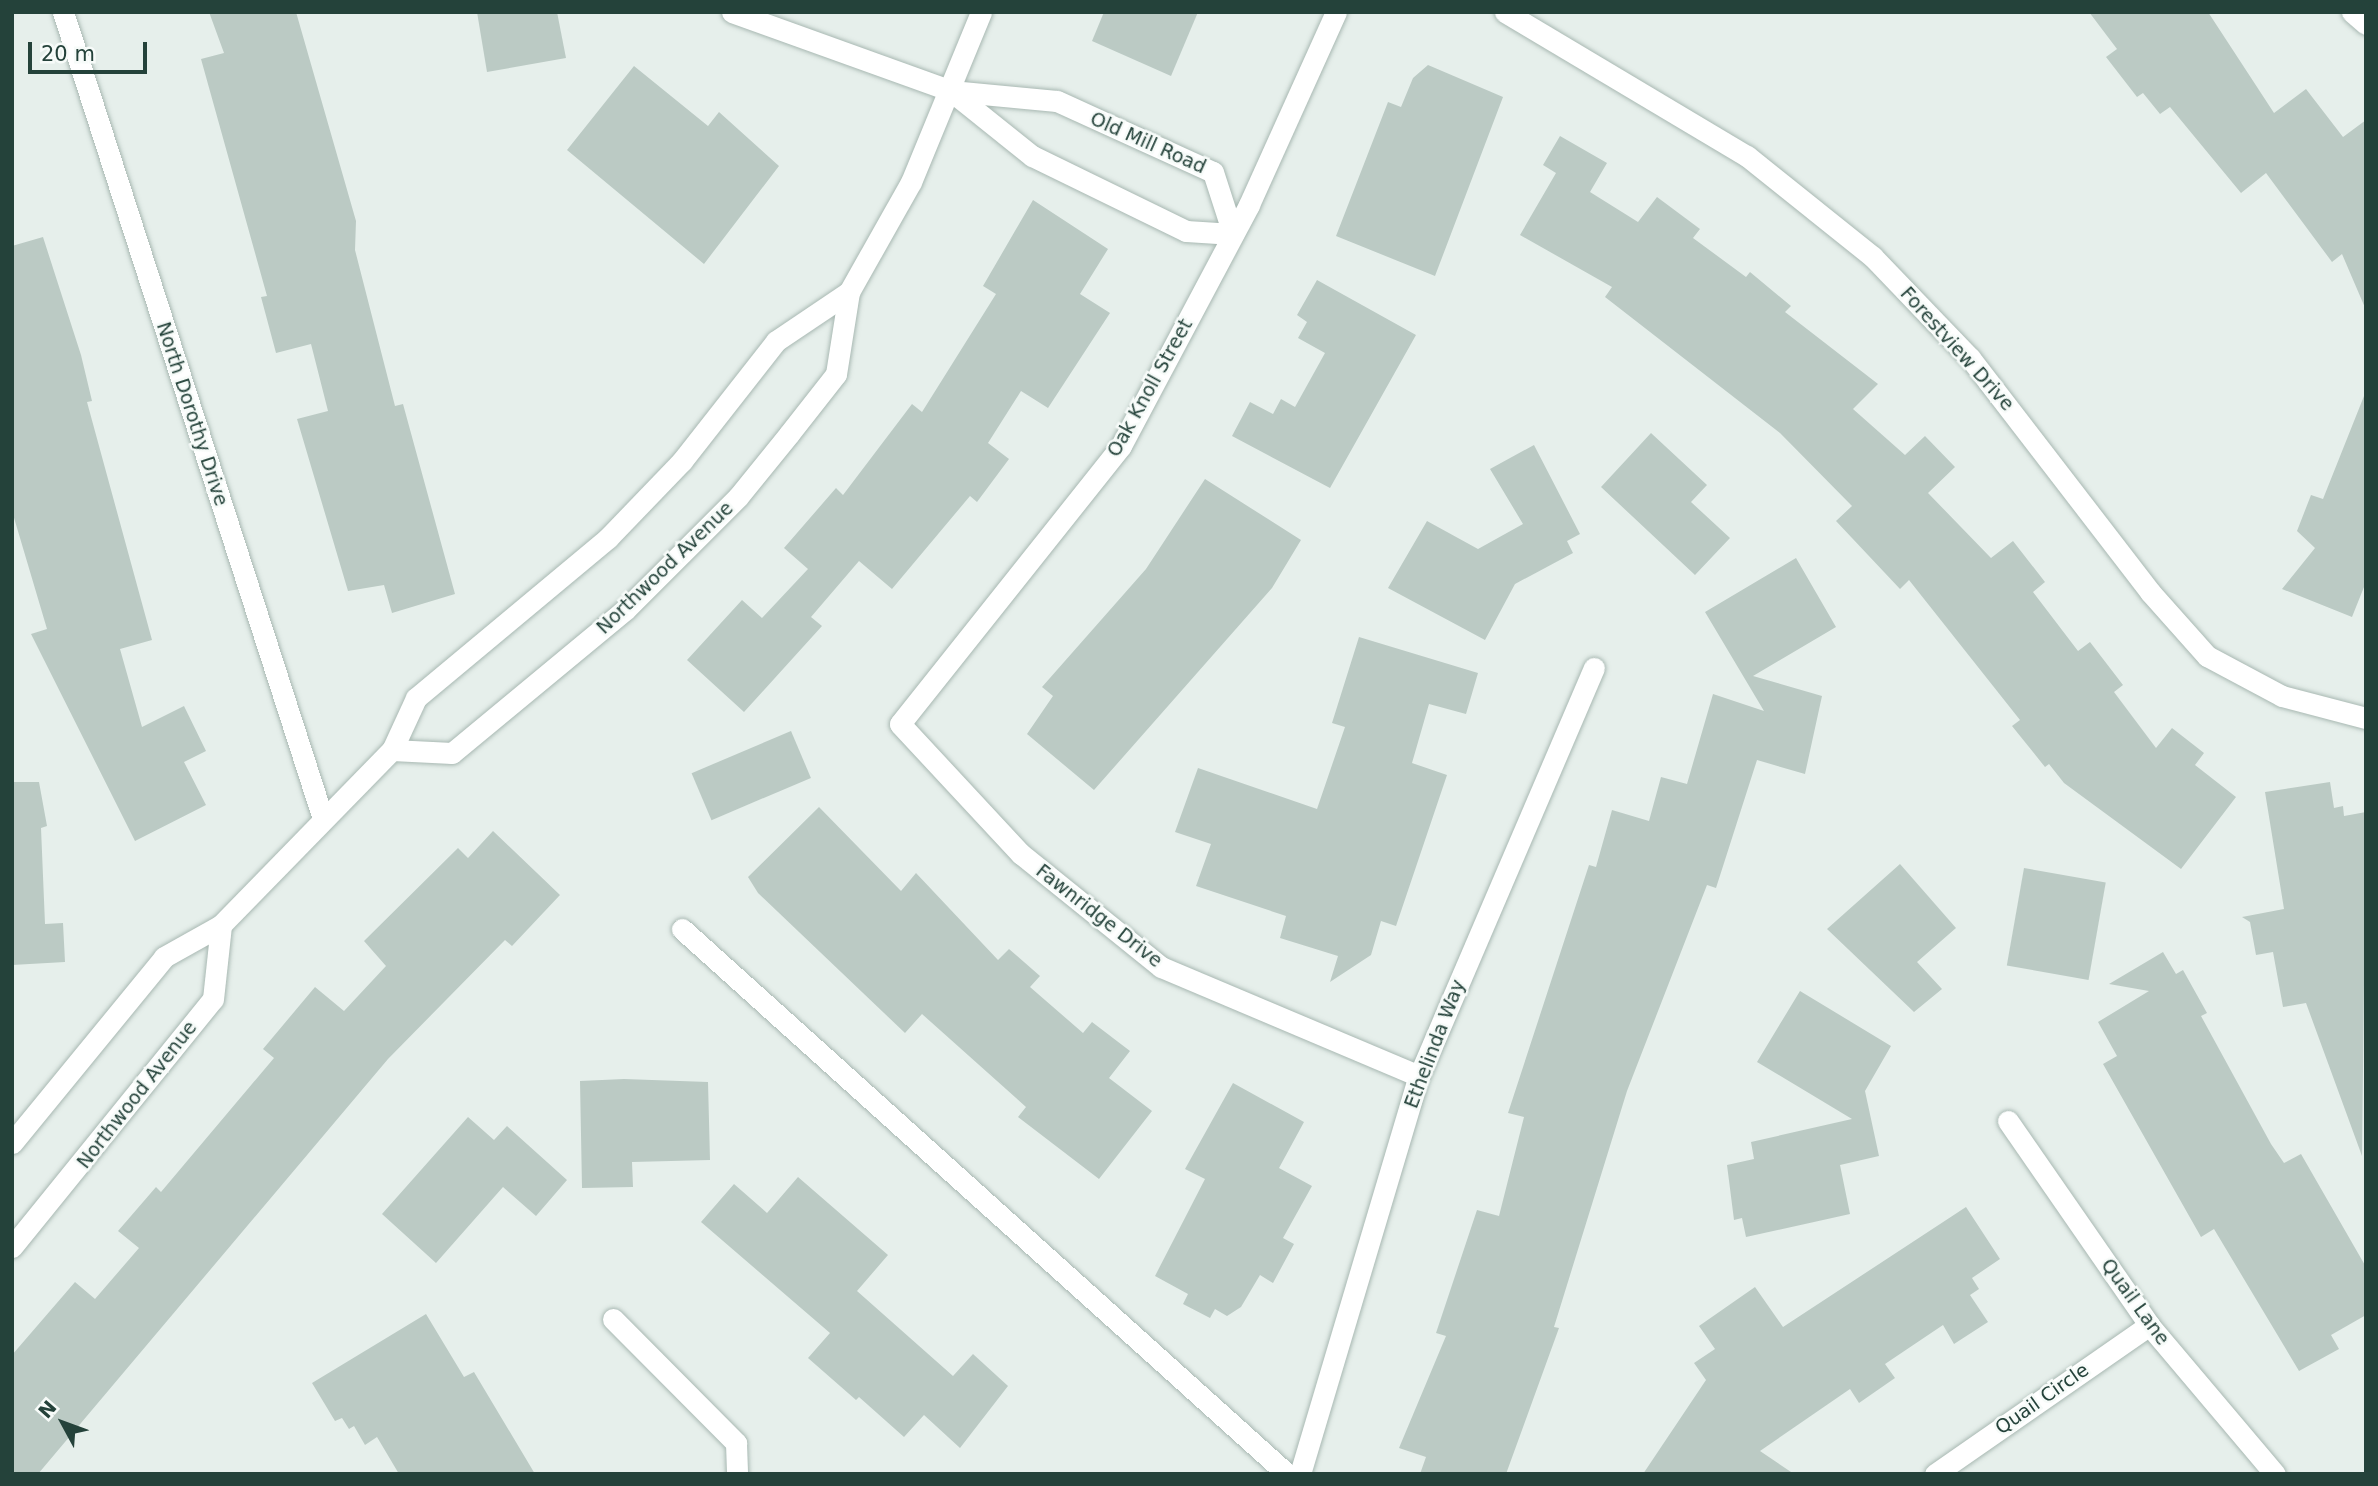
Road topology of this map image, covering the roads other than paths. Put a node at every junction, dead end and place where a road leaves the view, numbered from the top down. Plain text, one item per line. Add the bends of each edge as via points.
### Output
1 (63, 12) edge
2 (732, 12) edge
3 (981, 12) edge
4 (1336, 12) edge
5 (1506, 12) edge
6 (2351, 12) edge
7 (2366, 24) edge
8 (951, 91) junction
9 (1233, 234) junction
10 (849, 292) junction
11 (1594, 667) dead end
12 (2366, 718) edge
13 (900, 724) joint
14 (392, 750) junction
15 (322, 816) junction
16 (221, 925) junction
17 (682, 929) dead end
18 (1419, 1076) junction
19 (2008, 1121) dead end
20 (12, 1143) edge
21 (12, 1247) edge
22 (613, 1318) dead end
23 (2149, 1325) junction
24 (737, 1474) edge
25 (1287, 1474) edge
26 (1300, 1474) edge
27 (1935, 1474) edge
28 (2275, 1474) edge

1 - 15 street, North Dorothy Drive
2 - 8 street, Old Mill Road
3 - 8 street, Northwood Avenue
4 - 9 street, Oak Knoll Street
5 - 12 street, Forestview Drive via 1747,156 1873,257 1970,358 2150,592 2207,656 2282,696
6 - 7 street
8 - 9 street, Old Mill Road via 1032,156 1186,231
8 - 9 street, Old Mill Road via 1057,101 1213,172
8 - 10 street, Northwood Avenue via 911,182
9 - 13 street, Oak Knoll Street via 1121,446
10 - 14 street, Northwood Avenue via 776,341 682,461 607,538 416,698
10 - 14 street, Northwood Avenue via 836,374 689,548 565,662 452,753
11 - 18 street, Ethelinda Way
13 - 18 street, Fawnridge Drive via 1021,854 1161,967
14 - 15 street, Northwood Avenue
15 - 16 street, Northwood Avenue
16 - 20 street, Northwood Avenue via 164,957
16 - 21 street, Northwood Avenue via 213,999
17 - 25 street
18 - 26 street, Ethelinda Way
19 - 23 street, Quail Lane
22 - 24 street via 736,1443
23 - 27 street, Quail Circle
23 - 28 street, Quail Lane

